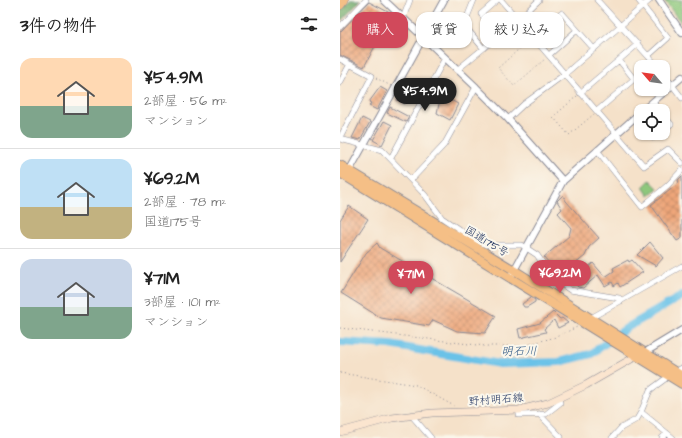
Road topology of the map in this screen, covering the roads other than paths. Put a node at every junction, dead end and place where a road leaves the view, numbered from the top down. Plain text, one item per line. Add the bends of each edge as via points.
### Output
1 (344, 0) edge
2 (366, 0) edge
3 (384, 0) edge
4 (410, 0) edge
5 (444, 0) edge
6 (474, 0) edge
7 (497, 0) edge
8 (501, 0) edge
9 (539, 0) edge
10 (597, 0) edge
11 (638, 0) edge
12 (650, 0) edge
13 (659, 0) edge
14 (340, 5) edge
15 (643, 6) junction
16 (397, 12) edge
17 (405, 12) edge
18 (437, 12) edge
19 (482, 12) edge
20 (511, 12) edge
21 (526, 12) edge
22 (564, 15) edge
23 (408, 23) edge
24 (620, 25) junction
25 (340, 27) edge
26 (416, 30) edge
27 (577, 30) junction
28 (682, 33) edge
29 (480, 44) edge
30 (638, 44) junction
31 (417, 48) edge
32 (435, 48) edge
33 (483, 48) edge
34 (542, 48) edge
35 (594, 49) junction
36 (549, 56) junction
37 (648, 56) junction
38 (445, 58) junction
39 (340, 59) edge
40 (619, 60) junction
41 (652, 60) edge
42 (350, 64) junction
43 (457, 70) junction
44 (565, 74) junction
45 (682, 77) edge
46 (670, 81) edge
47 (340, 83) edge
48 (673, 85) junction
49 (476, 87) junction
50 (580, 92) junction
51 (682, 98) edge
52 (653, 102) joint
53 (650, 104) edge
54 (597, 111) junction
55 (634, 118) edge
56 (508, 119) junction
57 (616, 133) junction
58 (340, 139) edge
59 (363, 145) junction
60 (597, 150) junction
61 (391, 158) junction
62 (682, 163) edge
63 (340, 165) edge
64 (682, 170) edge
65 (345, 173) edge
66 (411, 180) junction
67 (563, 181) junction
68 (436, 210) junction
69 (429, 218) junction
70 (470, 240) junction
71 (526, 248) junction
72 (682, 266) edge
73 (514, 270) junction
74 (510, 279) junction
75 (621, 301) junction
76 (590, 319) junction
77 (582, 323) junction
78 (682, 330) edge
79 (628, 348) junction
80 (644, 352) junction
81 (635, 357) junction
82 (681, 371) edge
83 (665, 379) dead end
84 (682, 384) edge
85 (559, 398) junction
86 (519, 410) junction
87 (641, 412) junction
88 (539, 414) junction
89 (412, 416) junction
90 (340, 432) edge
91 (667, 433) junction
92 (561, 437) dead end
93 (431, 438) edge
94 (612, 438) edge
95 (662, 438) edge
96 (673, 438) edge

1 - 14 highway
2 - 25 street
3 - 16 street
4 - 17 street
5 - 18 street
6 - 29 street via 464,25
7 - 19 street
8 - 20 street
9 - 21 street
10 - 24 street
11 - 15 street
12 - 15 street
13 - 28 street
15 - 24 street
15 - 37 street via 668,38
22 - 27 street
23 - 26 street
24 - 30 street
24 - 35 street
27 - 35 street
27 - 36 street
30 - 37 street
30 - 40 street
31 - 59 street
32 - 38 street
33 - 43 street
34 - 36 street
35 - 44 street
36 - 44 street
37 - 41 street
38 - 43 street
38 - 61 street
39 - 42 street
40 - 50 street
40 - 54 street via 634,78
42 - 47 street
42 - 58 street via 372,76
43 - 49 street
44 - 50 street
44 - 56 street
45 - 48 street
46 - 48 street
48 - 51 street
48 - 52 street
49 - 56 street
49 - 66 street via 444,145
50 - 54 street
52 - 53 street
54 - 57 street
55 - 57 street
56 - 67 street
57 - 60 street
57 - 62 street via 644,166 668,149
58 - 59 street
59 - 61 street via 382,150
59 - 65 street
60 - 64 street via 642,207
60 - 67 street
61 - 66 street
63 - 65 highway, 国道175号
65 - 69 highway, 国道175号
65 - 74 highway, 国道175号
66 - 68 street
67 - 71 street
68 - 69 street
68 - 70 street via 442,218
69 - 70 highway, 国道175号
70 - 71 street via 486,245 522,245
70 - 73 highway, 国道175号
71 - 73 street
71 - 75 street via 541,259 554,279 570,290 619,298
72 - 75 street
73 - 74 street
73 - 76 highway, 国道175号
74 - 77 highway, 国道175号
75 - 76 street
76 - 77 street
76 - 79 highway, 国道175号
77 - 79 highway, 国道175号
78 - 80 street
79 - 80 highway, 国道175号
79 - 81 highway, 国道175号
80 - 81 main road, 野村明石線
80 - 82 highway, 国道175号
81 - 84 highway, 国道175号
81 - 85 main road, 野村明石線 via 586,386
83 - 87 street via 650,390
85 - 86 main road, 野村明石線
85 - 88 street via 560,403 546,414
86 - 88 street via 519,415
86 - 89 main road, 野村明石線
87 - 91 street
87 - 94 street via 637,419 621,428
88 - 92 street
89 - 90 main road, 野村明石線 via 392,418
89 - 93 street
91 - 95 street
91 - 96 street

